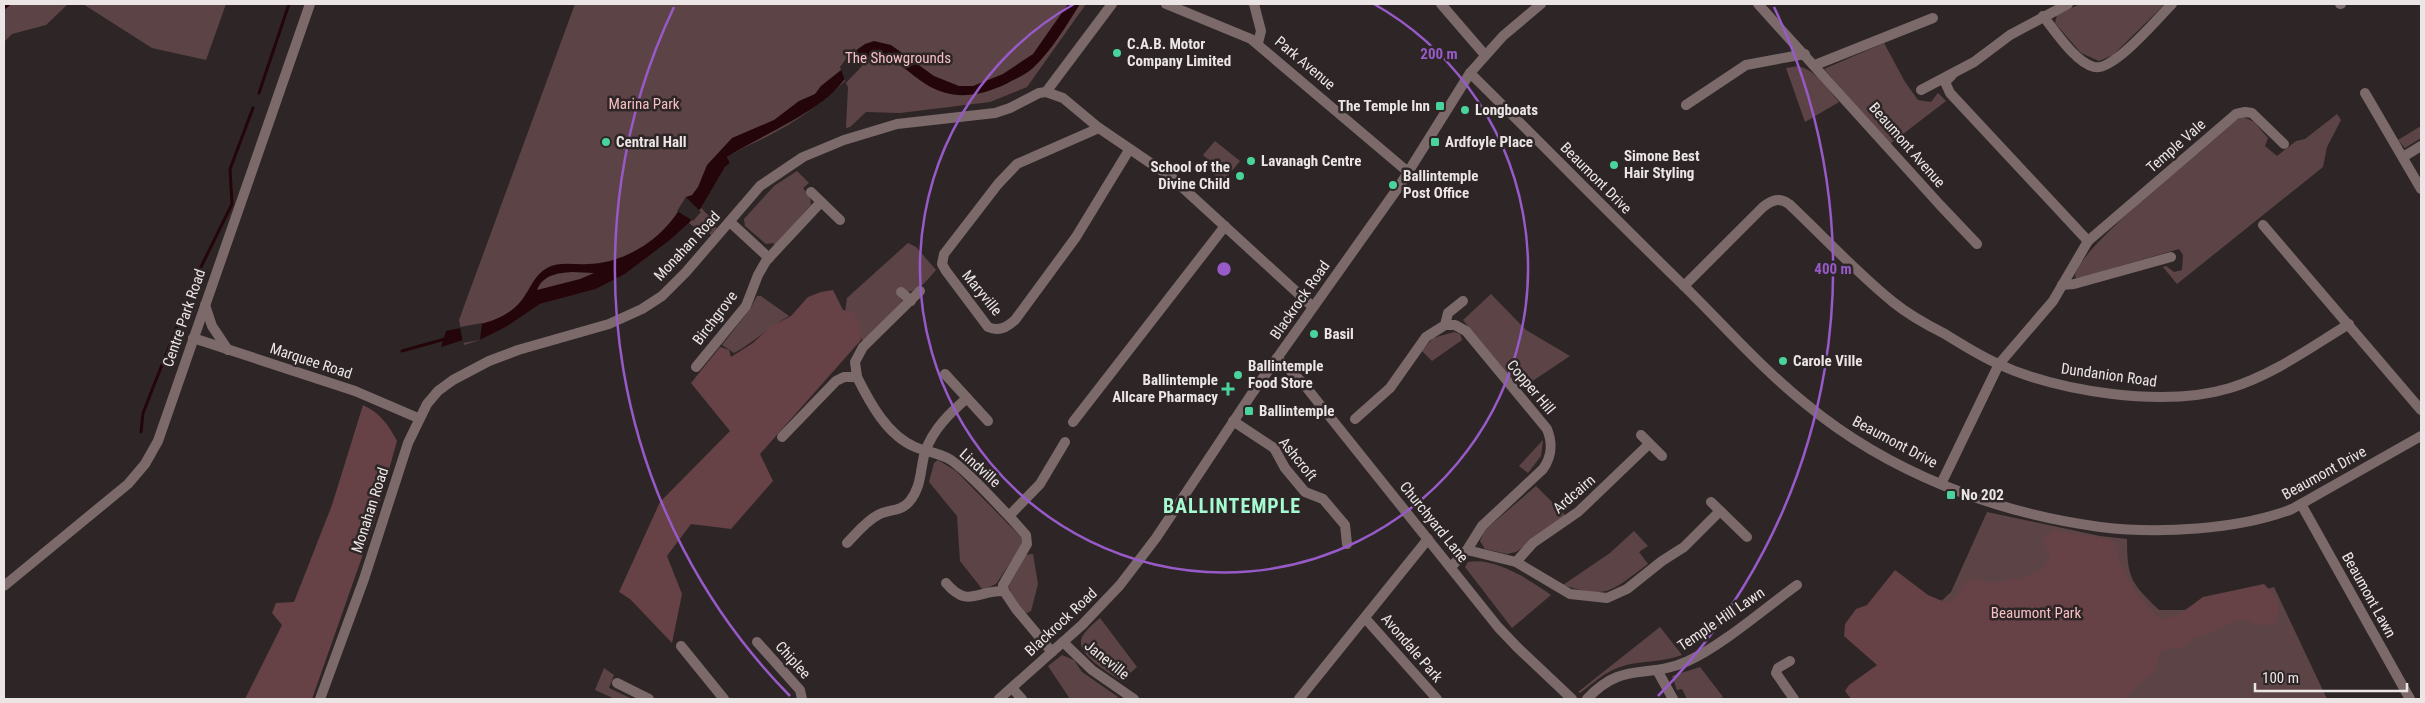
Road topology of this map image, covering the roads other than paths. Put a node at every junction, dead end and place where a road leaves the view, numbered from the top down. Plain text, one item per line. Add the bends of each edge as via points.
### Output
1 (310, 4) edge
2 (1112, 4) edge
3 (1166, 4) edge
4 (1254, 4) edge
5 (1441, 4) edge
6 (1541, 4) edge
7 (1758, 4) edge
8 (2068, 4) edge
9 (2172, 4) edge
10 (2043, 16) junction
11 (1933, 18) dead end
12 (1258, 44) junction
13 (1805, 54) junction
14 (1485, 55) junction
15 (1815, 65) junction
16 (1470, 73) junction
17 (1952, 75) junction
18 (1920, 90) dead end
19 (1046, 92) junction
20 (2365, 93) dead end
21 (1686, 105) dead end
22 (1100, 128) junction
23 (2284, 144) dead end
24 (2421, 146) edge
25 (1130, 150) junction
26 (2403, 157) junction
27 (1408, 172) junction
28 (2421, 189) edge
29 (811, 192) dead end
30 (821, 202) junction
31 (840, 220) dead end
32 (730, 222) junction
33 (2263, 225) dead end
34 (1225, 226) junction
35 (2088, 240) junction
36 (1977, 244) dead end
37 (2171, 257) dead end
38 (769, 258) junction
39 (1684, 286) junction
40 (2062, 286) junction
41 (920, 290) dead end
42 (901, 292) dead end
43 (911, 301) junction
44 (1463, 301) dead end
45 (205, 305) junction
46 (1313, 307) junction
47 (2349, 324) junction
48 (1446, 325) junction
49 (193, 338) junction
50 (228, 350) junction
51 (1277, 358) junction
52 (1999, 364) junction
53 (696, 367) dead end
54 (945, 374) dead end
55 (857, 377) junction
56 (967, 398) junction
57 (2421, 410) edge
58 (418, 418) junction
59 (1354, 419) dead end
60 (988, 421) dead end
61 (1233, 421) junction
62 (1073, 422) dead end
63 (1641, 435) dead end
64 (2421, 436) edge
65 (782, 437) dead end
66 (1065, 442) dead end
67 (1649, 444) junction
68 (926, 450) junction
69 (1662, 456) dead end
70 (1052, 462) junction
71 (1063, 465) dead end
72 (1941, 484) junction
73 (1711, 502) dead end
74 (2301, 504) junction
75 (1720, 510) junction
76 (1009, 516) junction
77 (1747, 538) dead end
78 (1428, 539) junction
79 (847, 543) dead end
80 (1347, 544) dead end
81 (1467, 550) junction
82 (1516, 562) junction
83 (1451, 567) junction
84 (946, 583) dead end
85 (1797, 584) dead end
86 (4, 586) edge
87 (1004, 591) junction
88 (1364, 618) junction
89 (757, 642) dead end
90 (1063, 642) junction
91 (680, 646) dead end
92 (1052, 652) junction
93 (1790, 661) dead end
94 (1657, 670) junction
95 (617, 683) dead end
96 (1012, 688) junction
97 (1302, 698) edge
98 (320, 699) edge
99 (649, 699) edge
100 (724, 699) edge
101 (802, 699) edge
102 (999, 699) edge
103 (1022, 699) edge
104 (1134, 699) edge
105 (1436, 699) edge
106 (1572, 699) edge
107 (1587, 699) edge
108 (1673, 699) edge
109 (1794, 699) edge
110 (2410, 699) edge

1 - 45 street, Centre Park Road
2 - 19 street
3 - 12 street, Park Avenue via 1251,38
4 - 12 street via 1261,31
5 - 14 street
6 - 14 street, Blackrock Road
7 - 13 street, Beaumont Avenue
8 - 10 street
9 - 10 street via 2124,52 2104,67 2091,66 2079,58
10 - 17 street
11 - 15 street
12 - 27 street, Park Avenue
13 - 15 street, Beaumont Avenue
13 - 21 street via 1746,65
14 - 16 street, Blackrock Road
15 - 36 street, Beaumont Avenue
16 - 27 street, Blackrock Road
16 - 39 street, Beaumont Drive
17 - 18 street
17 - 35 street via 1945,82 1950,93
19 - 22 street via 1063,98
19 - 32 street, Monahan Road via 995,113 901,124 818,150 760,186
20 - 26 street
22 - 25 street
22 - 25 street, Maryville via 1018,164 998,184 944,254 942,264 946,271 988,327 995,330 1004,328 1015,320 1076,237
23 - 35 street, Temple Vale via 2252,113 2236,114
24 - 26 street
25 - 34 street via 1171,177
26 - 28 street
27 - 46 street, Blackrock Road
29 - 30 street
30 - 31 street
30 - 38 street, Birchgrove
32 - 38 street
32 - 58 street, Monahan Road via 674,284 642,309 609,324 489,361 444,386 429,400
33 - 47 street
34 - 46 street
34 - 62 street
35 - 40 street, Temple Vale
37 - 40 street
38 - 53 street, Birchgrove via 758,275 746,306
39 - 52 street, Dundanion Road via 1763,207 1773,200 1781,200 1790,204 1894,303
39 - 72 street, Beaumont Drive via 1786,387 1824,419 1872,450
40 - 52 street, Temple Vale via 2044,313
41 - 43 street
42 - 43 street
43 - 55 street via 856,357
44 - 48 street via 1448,313
45 - 49 street, Centre Park Road
45 - 50 street via 212,326
46 - 51 street, Blackrock Road
47 - 52 street, Dundanion Road via 2255,378 2228,388 2182,397 2120,394 2081,388 2044,380
47 - 57 street
48 - 59 street via 1426,337 1389,389
48 - 81 street, Copper Hill via 1455,325 1466,331 1545,426 1551,443 1549,460 1543,469 1482,526
49 - 50 street, Marquee Road
49 - 86 street, Centre Park Road via 158,441 145,464 128,484
50 - 58 street, Marquee Road via 354,390
51 - 61 street, Blackrock Road
51 - 78 street, Churchyard Lane via 1302,382
52 - 72 street, Temple Vale
54 - 56 street
55 - 65 street via 836,381
55 - 68 street, Lindville via 882,419 906,442
56 - 60 street
56 - 68 street via 943,420
58 - 98 street, Monahan Road
61 - 80 street, Ashcroft via 1274,448 1285,468 1305,492 1323,499 1345,525
61 - 90 street, Blackrock Road via 1138,561 1106,601
63 - 67 street
64 - 74 street, Beaumont Drive
66 - 70 street
67 - 69 street
67 - 82 street, Ardcairn via 1578,512 1533,543
68 - 76 street, Lindville via 944,456 965,471
68 - 79 street via 919,485 909,502 875,517
70 - 71 street
70 - 76 street via 1035,490
72 - 74 street, Beaumont Drive via 2001,506 2085,525 2162,531 2273,516
73 - 75 street
74 - 110 street, Beaumont Lawn
75 - 77 street
75 - 82 street via 1684,547 1629,588 1607,598 1570,594
76 - 87 street, Lindville via 1026,535 1027,544 1004,585
78 - 83 street, Churchyard Lane
78 - 88 street, Avondale Park
81 - 82 street
81 - 83 street, Copper Hill
83 - 106 street, Churchyard Lane via 1517,647
84 - 87 street via 955,594 969,597
85 - 94 street, Temple Hill Lawn via 1695,657
87 - 92 street
88 - 97 street, Avondale Park
88 - 105 street, Avondale Park
89 - 101 street, Chiplee via 800,690
90 - 92 street, Blackrock Road
90 - 104 street, Janeville via 1092,670
91 - 100 street
92 - 96 street, Blackrock Road
93 - 109 street via 1776,673
94 - 107 street, Temple Hill Lawn via 1613,678
94 - 108 street
95 - 99 street
96 - 102 street, Blackrock Road
96 - 103 street

